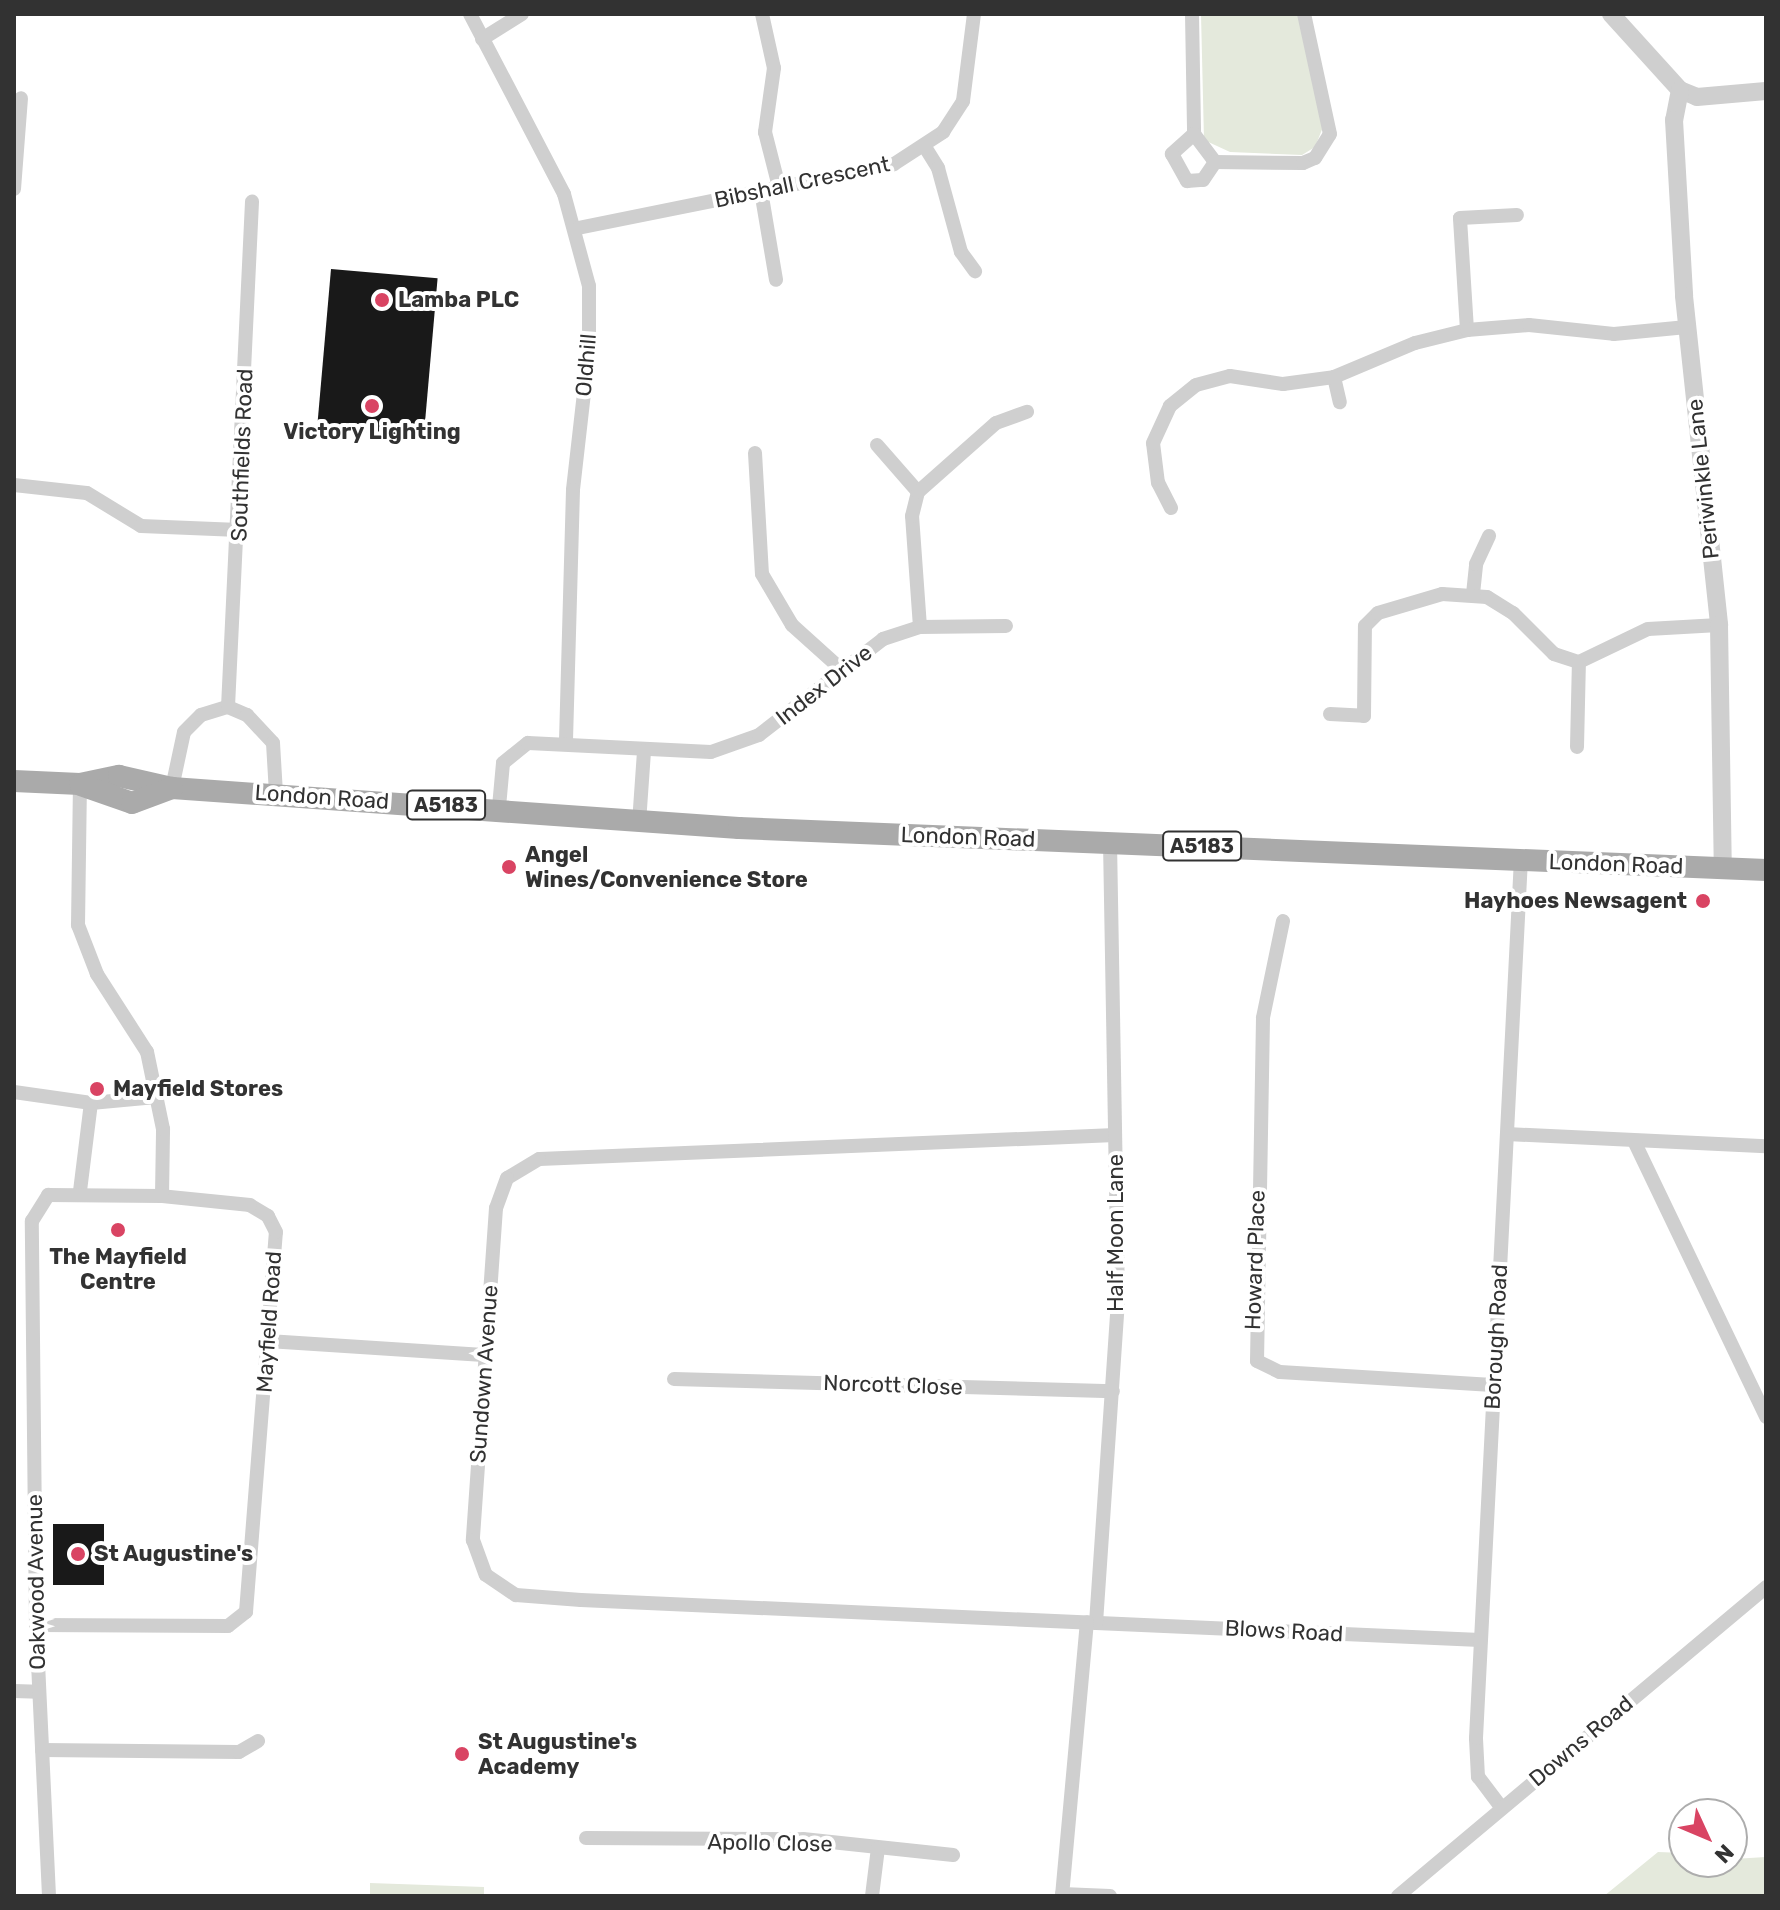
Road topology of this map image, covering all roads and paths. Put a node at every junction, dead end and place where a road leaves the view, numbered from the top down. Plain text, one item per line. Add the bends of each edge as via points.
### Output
1 (470, 14) edge
2 (522, 14) edge
3 (762, 14) edge
4 (974, 14) edge
5 (1192, 14) edge
6 (1304, 14) edge
7 (1611, 14) edge
8 (482, 39) junction
9 (1680, 90) junction
10 (1766, 91) edge
11 (21, 98) dead end
12 (1194, 134) junction
13 (925, 147) junction
14 (1215, 162) junction
15 (779, 187) junction
16 (14, 189) edge
17 (761, 191) junction
18 (252, 202) dead end
19 (1517, 215) dead end
20 (578, 228) junction
21 (975, 271) dead end
22 (776, 280) dead end
23 (1687, 327) junction
24 (1467, 330) junction
25 (1334, 377) junction
26 (1340, 402) dead end
27 (1027, 412) dead end
28 (877, 445) dead end
29 (755, 453) dead end
30 (14, 485) edge
31 (918, 492) junction
32 (1171, 508) dead end
33 (239, 530) junction
34 (1489, 536) dead end
35 (1473, 594) junction
36 (1719, 625) junction
37 (1006, 626) dead end
38 (920, 627) junction
39 (1579, 662) junction
40 (843, 671) junction
41 (228, 707) junction
42 (1330, 714) dead end
43 (566, 743) junction
44 (1577, 747) dead end
45 (644, 751) junction
46 (14, 781) edge
47 (80, 784) junction
48 (172, 788) junction
49 (276, 794) junction
50 (499, 807) junction
51 (639, 823) junction
52 (1110, 842) junction
53 (1521, 860) junction
54 (1723, 868) junction
55 (1766, 870) edge
56 (1283, 921) dead end
57 (14, 1092) edge
58 (156, 1097) junction
59 (91, 1103) junction
60 (1507, 1134) junction
61 (1115, 1135) junction
62 (1635, 1143) junction
63 (1766, 1146) edge
64 (80, 1191) junction
65 (162, 1196) junction
66 (268, 1341) junction
67 (484, 1355) junction
68 (674, 1379) dead end
69 (1493, 1385) junction
70 (1113, 1391) junction
71 (1766, 1417) edge
72 (1766, 1587) edge
73 (1092, 1622) junction
74 (36, 1625) junction
75 (1480, 1640) junction
76 (14, 1691) edge
77 (38, 1692) junction
78 (258, 1741) dead end
79 (42, 1750) junction
80 (1501, 1807) junction
81 (586, 1838) dead end
82 (878, 1848) junction
83 (953, 1855) dead end
84 (1062, 1895) edge
85 (49, 1896) edge
86 (872, 1896) edge
87 (1110, 1896) edge
88 (1398, 1896) edge

1 - 8 street, Oldhill
2 - 8 street
3 - 15 street via 774,68 765,132
4 - 13 street, Bibshall Crescent via 963,101
5 - 12 street
6 - 14 street via 1330,134 1315,158 1303,163
7 - 9 street
8 - 20 street, Oldhill
9 - 10 street via 1697,97
9 - 23 street, Periwinkle Lane via 1674,120
11 - 16 street
12 - 14 street
12 - 14 street via 1172,154 1187,181 1203,180
13 - 15 street, Bibshall Crescent via 894,164
13 - 21 street via 938,168 961,252
15 - 17 street, Bibshall Crescent
17 - 20 street, Bibshall Crescent
17 - 22 street
18 - 33 street, Southfields Road
19 - 24 street via 1460,218
20 - 43 street, Oldhill via 589,286 589,349 573,490
23 - 24 street via 1614,334 1529,325
23 - 36 street, Periwinkle Lane
24 - 25 street via 1415,343
25 - 26 street
25 - 32 street via 1283,384 1230,376 1196,385 1170,406 1153,443 1158,483
27 - 31 street via 996,423
28 - 31 street
29 - 40 street via 762,574 792,625
30 - 33 street via 87,493 141,526
31 - 38 street via 912,516
33 - 41 street, Southfields Road
34 - 35 street via 1476,564
35 - 39 street via 1513,613 1554,654
35 - 42 street via 1442,594 1378,613 1365,626 1362,645 1364,716
36 - 39 street via 1648,629
36 - 54 street, Periwinkle Lane
37 - 38 street, Index Drive
38 - 40 street, Index Drive via 883,639
39 - 44 street
40 - 45 street, Index Drive via 759,735 711,752
41 - 48 street via 201,715 184,732
41 - 49 street via 255,721 273,743
43 - 45 street, Index Drive
43 - 50 street, Index Drive via 528,743 503,763
45 - 51 street
46 - 47 main road, London Road / A5183
47 - 48 main road, London Road / A5183 via 132,803
47 - 58 street via 78,925 97,974 147,1052
48 - 49 main road, London Road / A5183
49 - 50 main road, London Road / A5183
50 - 51 main road, London Road / A5183
51 - 52 main road, London Road / A5183
52 - 53 main road, London Road / A5183
52 - 61 street, Half Moon Lane
53 - 54 main road, London Road / A5183
53 - 60 street, Borough Road
54 - 55 main road, London Road / A5183
56 - 69 street, Howard Place via 1263,1018 1252,1346 1257,1361 1280,1372
57 - 59 street
58 - 59 street
58 - 65 street via 163,1129
59 - 64 street
60 - 62 street
60 - 69 street, Borough Road
61 - 67 street, Sundown Avenue via 539,1159 507,1178 496,1208
61 - 70 street, Half Moon Lane
62 - 63 street
62 - 71 street
64 - 65 street, Oakwood Avenue
64 - 74 street, Oakwood Avenue via 48,1195 32,1221
65 - 66 street, Mayfield Road via 250,1205 268,1216 276,1232
66 - 67 street
66 - 74 street, Mayfield Road via 246,1612 228,1626
67 - 73 street, Sundown Avenue via 473,1540 486,1575 516,1595
68 - 70 street, Norcott Close
69 - 75 street, Borough Road
70 - 73 street, Half Moon Lane
72 - 80 street, Downs Road
73 - 75 street, Blows Road
73 - 84 street, Half Moon Lane
74 - 77 street, Oakwood Avenue
75 - 80 street, Borough Road via 1478,1777
76 - 77 street
77 - 79 street, Oakwood Avenue
78 - 79 street via 239,1752
79 - 85 street, Oakwood Avenue
80 - 88 street, Downs Road
81 - 82 street, Apollo Close via 803,1839
82 - 83 street, Apollo Close
82 - 86 street
84 - 87 street

